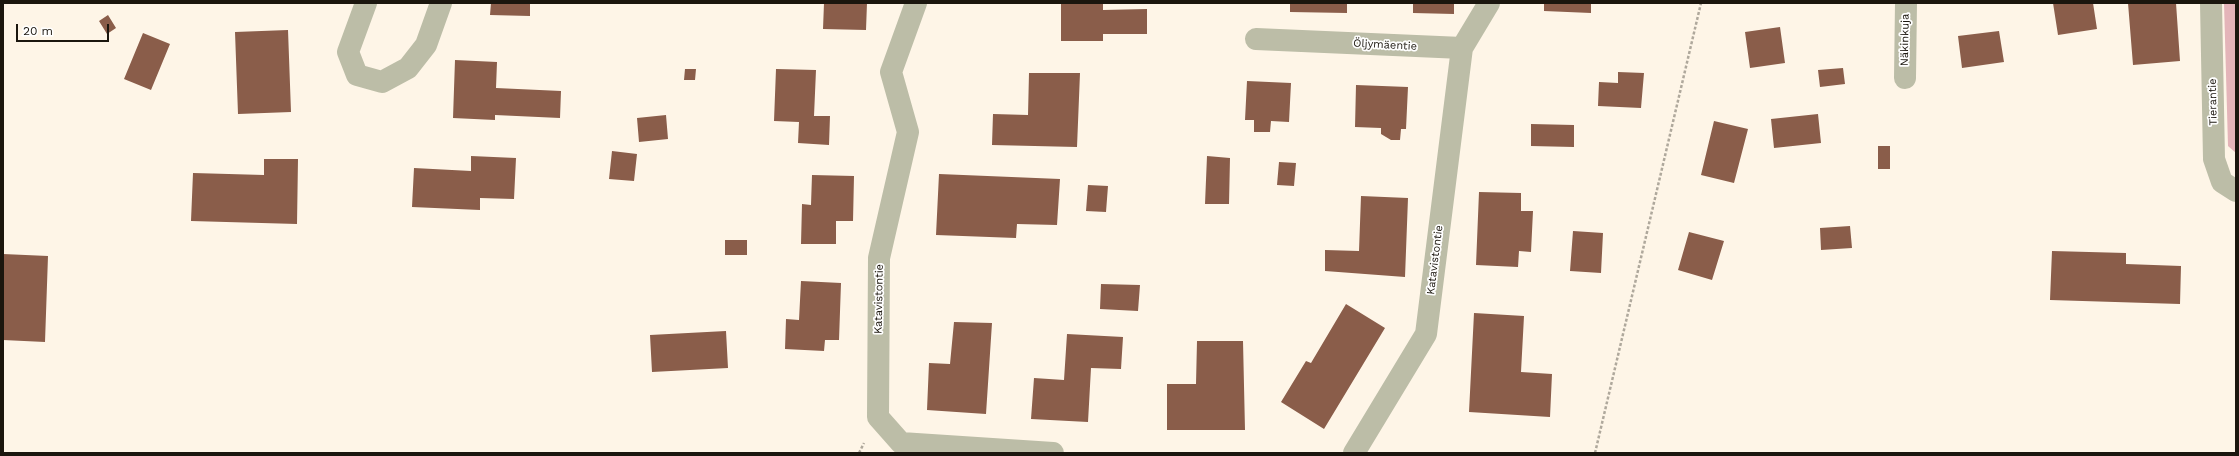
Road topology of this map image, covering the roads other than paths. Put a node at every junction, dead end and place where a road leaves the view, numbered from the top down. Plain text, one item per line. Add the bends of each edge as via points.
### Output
1 (366, 3) edge
2 (441, 3) edge
3 (916, 3) edge
4 (1489, 3) edge
5 (1906, 3) edge
6 (2211, 3) edge
7 (1256, 39) dead end
8 (1462, 48) junction
9 (1905, 78) dead end
10 (2236, 190) edge
11 (1053, 453) edge
12 (1354, 453) edge

1 - 2 street via 348,52 358,75 382,82 408,68 422,51
3 - 11 street, Katavistontie via 891,72 908,132 879,258 878,418 901,443
4 - 8 street
5 - 9 street, Näkinkuja
6 - 10 street, Tierantie via 2214,159 2222,182
7 - 8 street, Öljymäentie
8 - 12 street, Katavistontie via 1426,334

